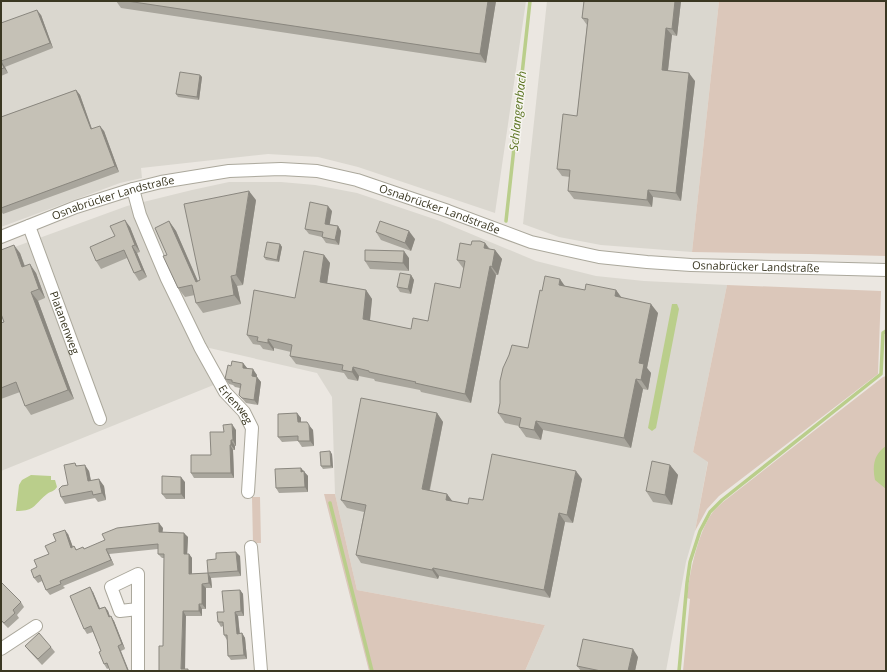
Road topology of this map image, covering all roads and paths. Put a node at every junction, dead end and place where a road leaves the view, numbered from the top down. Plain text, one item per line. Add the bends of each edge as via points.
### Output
1 (133, 189) junction
2 (29, 226) junction
3 (1, 236) edge
4 (886, 270) edge
5 (100, 419) dead end
6 (248, 492) dead end
7 (251, 546) dead end
8 (138, 609) dead end
9 (36, 626) dead end
10 (1, 650) edge
11 (138, 671) edge
12 (261, 671) edge

1 - 2 street, Osnabrücker Landstraße via 76,207
1 - 4 street, Osnabrücker Landstraße via 190,176 229,171 317,171 357,180 531,242 599,257 691,265
1 - 6 street, Erlenweg via 140,215 167,279 200,347 225,392 244,412 252,428
2 - 3 street, Osnabrücker Landstraße
2 - 5 street, Platanenweg
7 - 12 street
8 - 11 street
9 - 10 street

